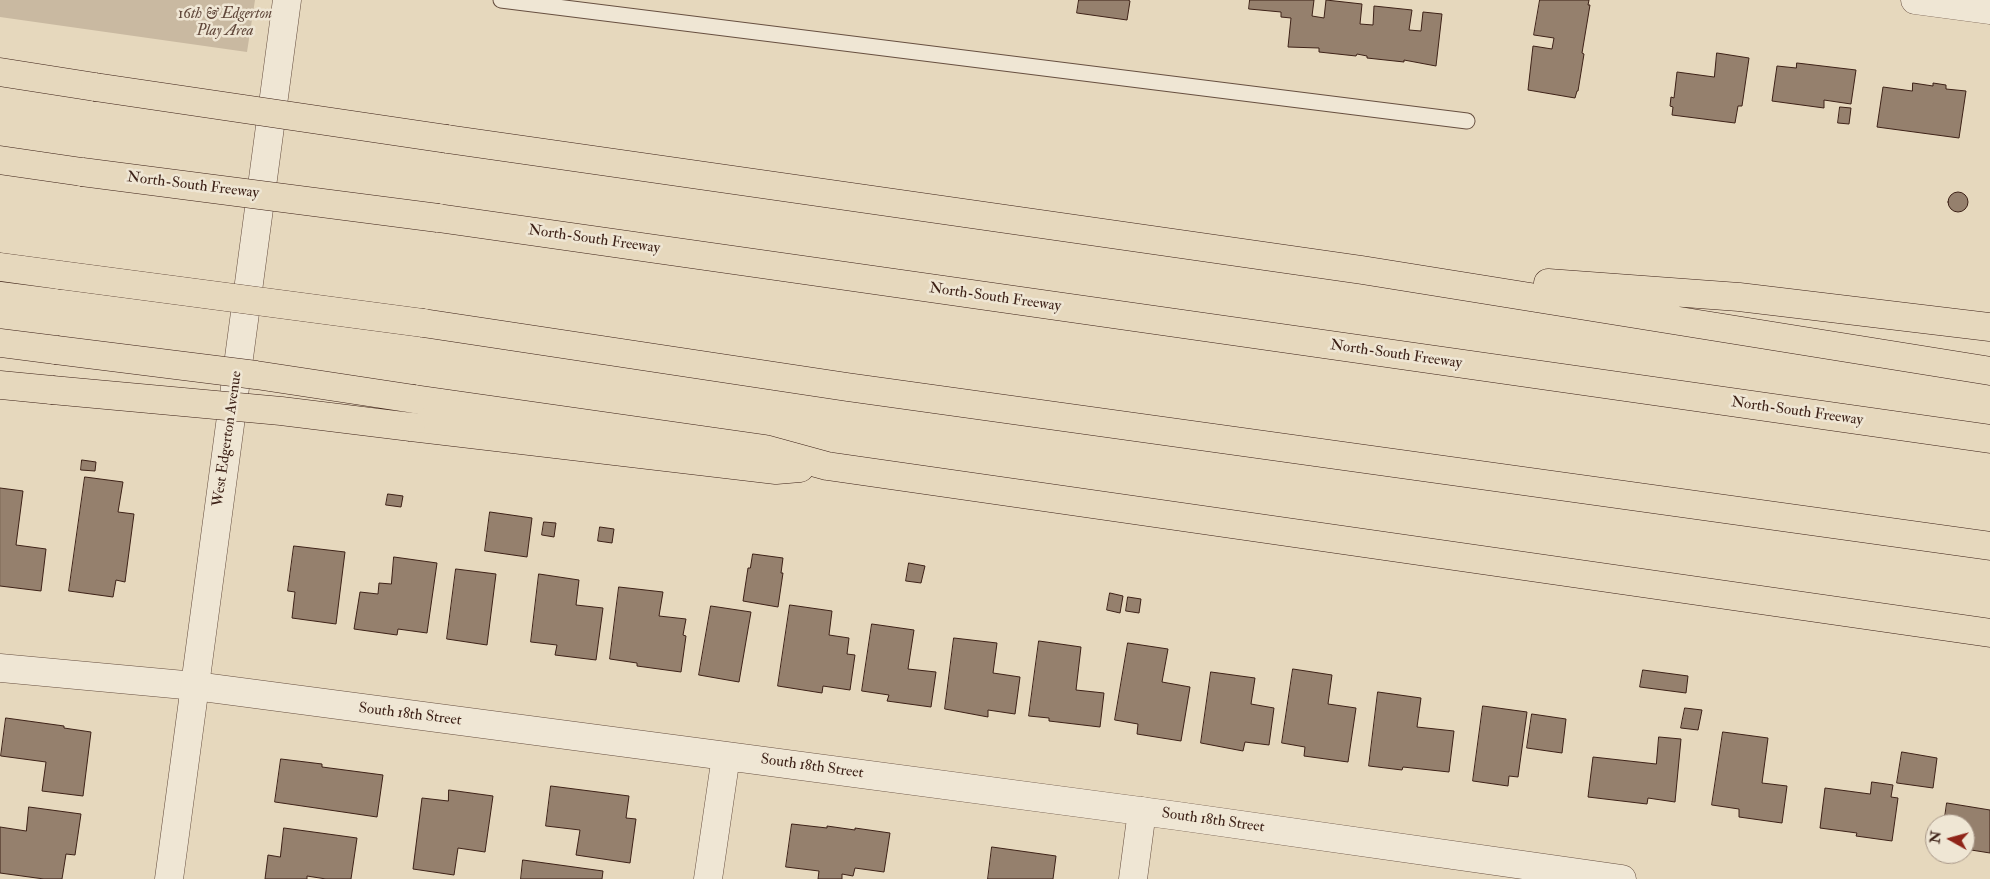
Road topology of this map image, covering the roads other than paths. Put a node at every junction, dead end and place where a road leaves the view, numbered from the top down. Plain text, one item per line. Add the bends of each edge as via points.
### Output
1 (287, 0) edge
2 (501, 0) edge
3 (1915, 0) edge
4 (1990, 10) edge
5 (0, 72) edge
6 (1467, 120) dead end
7 (0, 160) edge
8 (0, 268) edge
9 (1362, 270) junction
10 (1990, 327) edge
11 (0, 343) edge
12 (1990, 371) edge
13 (0, 385) edge
14 (1990, 440) edge
15 (827, 466) junction
16 (1990, 546) edge
17 (1990, 633) edge
18 (0, 668) edge
19 (195, 686) junction
20 (726, 756) junction
21 (1142, 811) junction
22 (1564, 875) edge
23 (169, 879) edge
24 (708, 879) edge
25 (1133, 879) edge
26 (1622, 879) edge

1 - 19 street, West Edgerton Avenue
2 - 6 lane
3 - 4 street
5 - 9 highway, bridge
7 - 14 highway, North-South Freeway, bridge via 438,218
8 - 16 highway, bridge via 423,324
9 - 10 highway via 1739,297
9 - 12 highway
11 - 15 highway, bridge via 256,375 765,449
13 - 15 highway, bridge via 281,412 776,470
15 - 17 highway
18 - 19 street, South 18th Street
19 - 20 street, South 18th Street
19 - 23 street, West Edgerton Avenue
20 - 21 street, South 18th Street
20 - 24 street
21 - 22 street, South 18th Street
21 - 25 street
22 - 26 street, South 18th Street

